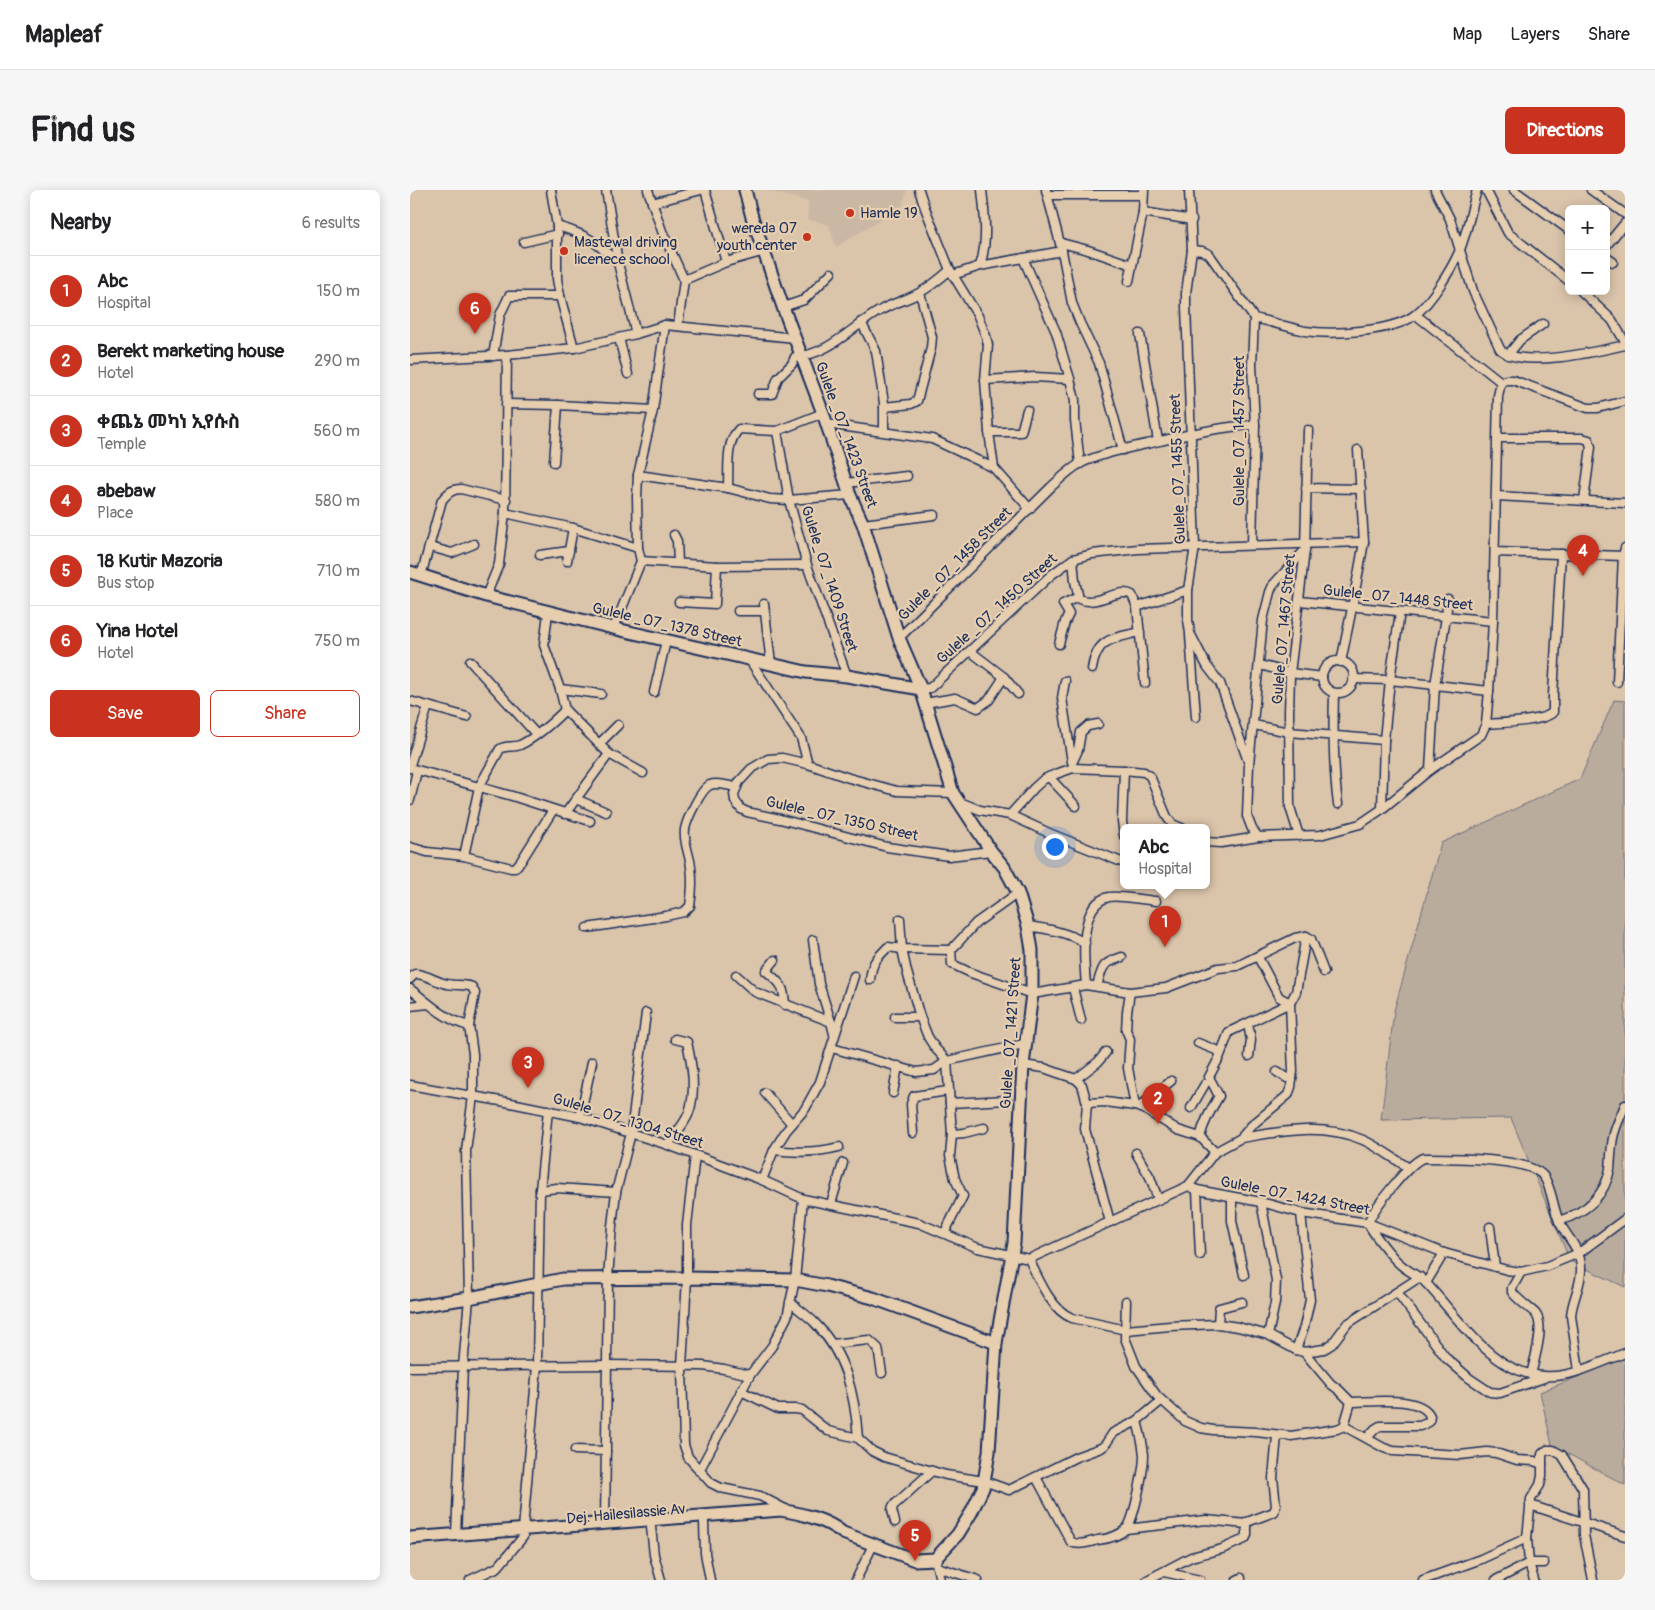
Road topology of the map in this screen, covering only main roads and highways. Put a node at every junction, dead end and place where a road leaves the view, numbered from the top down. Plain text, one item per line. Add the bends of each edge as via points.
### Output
1 (745, 190) edge
2 (415, 574) edge
3 (921, 689) junction
4 (410, 1307) edge
5 (996, 1343) junction
6 (523, 1533) junction
7 (843, 1533) junction
8 (410, 1538) edge
9 (410, 1545) edge

1 - 3 main road, Gulele _07_1423 Street via 783,307 863,524 899,638
2 - 3 main road, Gulele _07_1378 Street via 548,613 806,672
3 - 5 main road, Gulele _07_1421 Street via 955,797 1004,867 1018,893 1032,950 1032,994 1024,1044 1015,1234
4 - 5 main road via 563,1279 795,1280 873,1298
5 - 7 main road, Gulele _07_1421 Street via 984,1481 971,1513 936,1563 915,1560
6 - 7 main road, Dej. Hailesilassie Av via 651,1527 776,1516
6 - 7 main road via 768,1510 791,1512 835,1526
6 - 8 main road
6 - 9 main road, Dej. Hailesilassie Av

